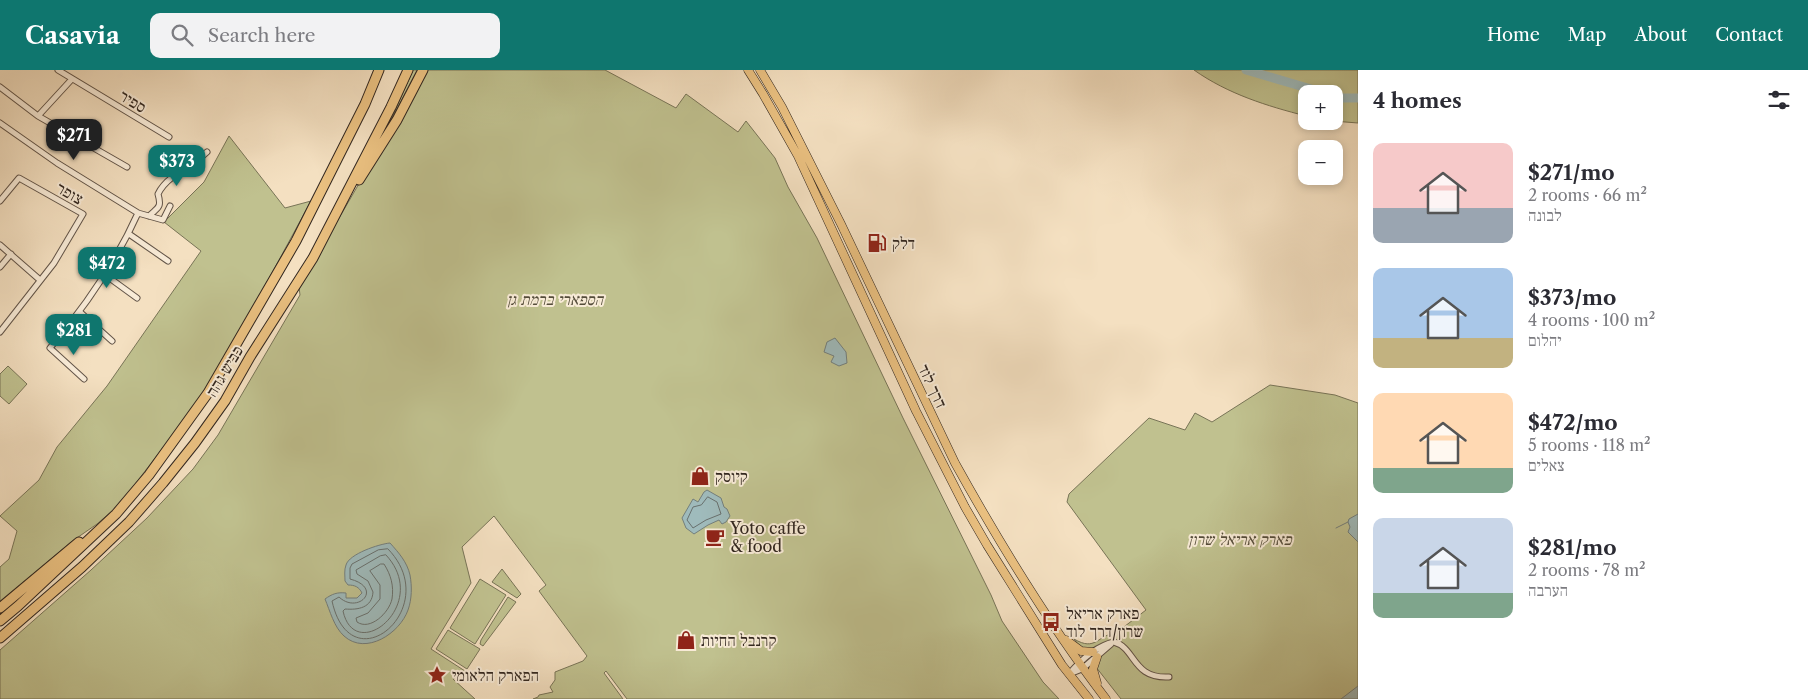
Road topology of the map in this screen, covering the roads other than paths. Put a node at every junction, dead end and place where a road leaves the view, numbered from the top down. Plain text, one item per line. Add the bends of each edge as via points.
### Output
1 (58, 70) edge
2 (378, 70) edge
3 (408, 70) edge
4 (423, 70) edge
5 (748, 70) edge
6 (760, 70) edge
7 (72, 79) junction
8 (0, 87) edge
9 (38, 116) junction
10 (0, 123) edge
11 (169, 137) dead end
12 (207, 152) dead end
13 (127, 167) dead end
14 (0, 201) edge
15 (170, 206) dead end
16 (138, 213) junction
17 (149, 216) junction
18 (129, 234) junction
19 (0, 245) edge
20 (11, 254) junction
21 (313, 258) junction
22 (168, 261) dead end
23 (0, 267) edge
24 (104, 274) junction
25 (40, 280) junction
26 (137, 298) dead end
27 (80, 312) junction
28 (0, 332) edge
29 (112, 341) dead end
30 (84, 379) dead end
31 (100, 528) junction
32 (0, 608) edge
33 (0, 621) edge
34 (1058, 632) junction
35 (0, 638) edge
36 (1095, 654) junction
37 (1080, 666) junction
38 (1069, 674) junction
39 (1169, 677) dead end
40 (1099, 690) junction
41 (1089, 699) edge
42 (1106, 699) edge

1 - 7 street, ספיר
2 - 31 highway, כביש גהה via 365,104 296,241 208,394 148,475
3 - 21 highway, כביש גהה
4 - 21 highway via 397,120
5 - 38 main road, דרך לוד via 798,156 951,482 991,552
6 - 34 main road, דרך לוד via 841,224 955,464
7 - 9 street
7 - 11 street, ספיר
8 - 9 street
9 - 13 street
10 - 16 street
12 - 17 street via 174,175 159,191 160,206
14 - 25 street, צופר via 19,178 83,214
15 - 17 street via 163,220
16 - 17 street
16 - 18 street
18 - 22 street
18 - 24 street
19 - 20 street
20 - 23 street
20 - 25 street
21 - 35 highway, כביש גהה via 224,401 163,483 129,522 82,567
24 - 26 street
24 - 27 street
25 - 28 street
27 - 29 street
27 - 30 street via 50,348
31 - 32 highway via 74,545
31 - 33 highway, כביש גהה
34 - 36 main road via 1078,650
34 - 37 main road, דרך לוד
36 - 37 street
36 - 39 street via 1112,642 1118,643 1144,670 1157,677
36 - 40 main road via 1093,669
37 - 38 street
37 - 40 main road, דרך לוד
38 - 41 main road, דרך לוד
40 - 42 main road, דרך לוד

